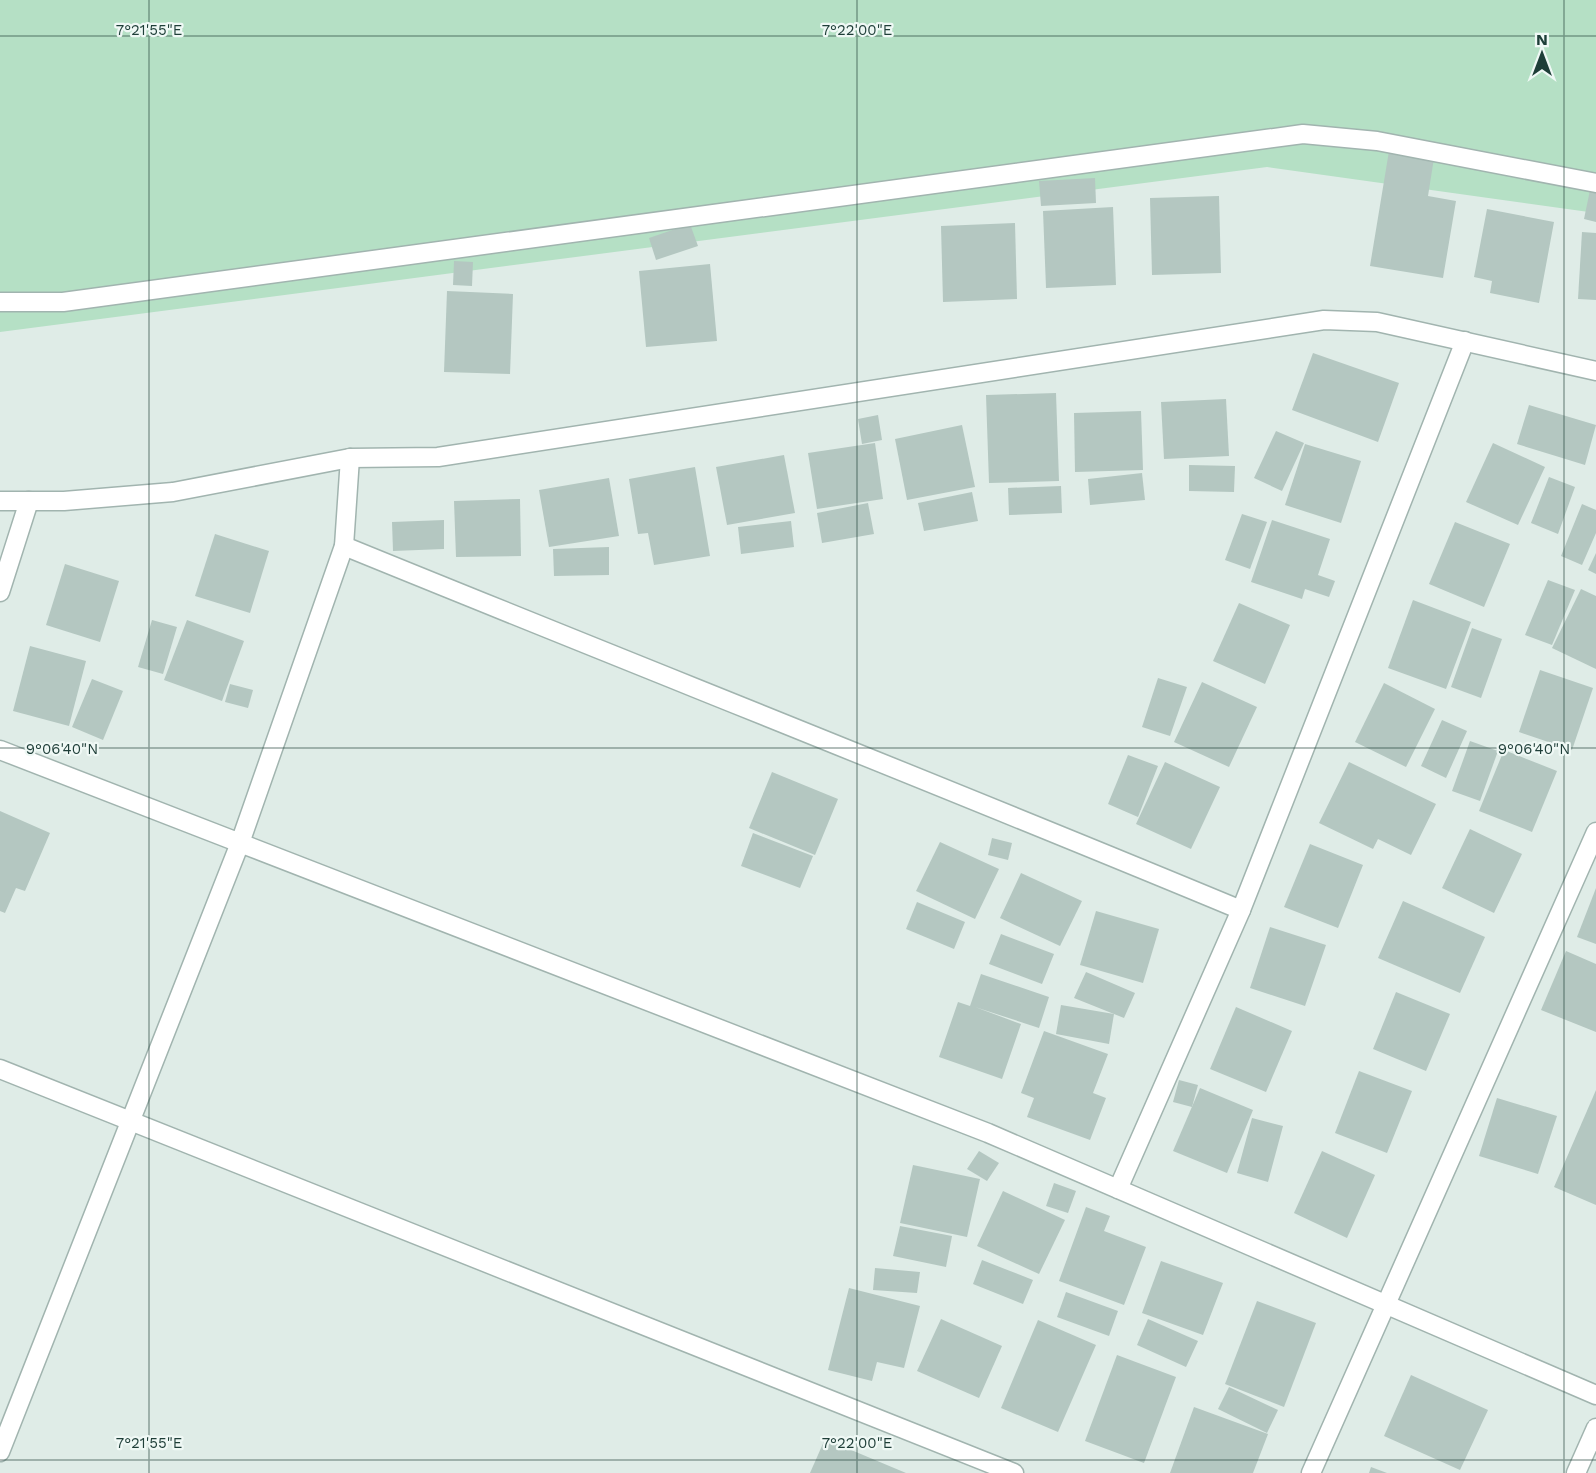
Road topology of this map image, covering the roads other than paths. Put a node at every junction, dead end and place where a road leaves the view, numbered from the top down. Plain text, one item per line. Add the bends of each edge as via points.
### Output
1 (1596, 183) edge
2 (0, 302) edge
3 (1465, 341) junction
4 (1596, 371) edge
5 (350, 458) junction
6 (0, 501) edge
7 (29, 501) junction
8 (344, 546) junction
9 (0, 592) edge
10 (0, 750) edge
11 (1596, 832) edge
12 (240, 843) junction
13 (1241, 910) junction
14 (0, 1069) edge
15 (130, 1123) junction
16 (1118, 1189) junction
17 (1387, 1303) junction
18 (1596, 1395) edge
19 (1596, 1428) edge
20 (0, 1452) edge
21 (1004, 1471) edge
22 (1311, 1473) edge
23 (1576, 1473) edge

1 - 2 street via 1377,141 1303,134 75,301
3 - 4 street
3 - 5 street via 1377,322 1324,320 438,457
3 - 13 street
5 - 7 street via 173,492
5 - 8 street
6 - 7 street
7 - 9 street
8 - 12 street
8 - 13 street via 678,683 961,793
10 - 12 street
11 - 17 street
12 - 15 street
12 - 16 street via 988,1133
13 - 16 street
14 - 15 street
15 - 20 street
15 - 21 street
16 - 17 street
17 - 18 street
17 - 22 street
19 - 23 street

